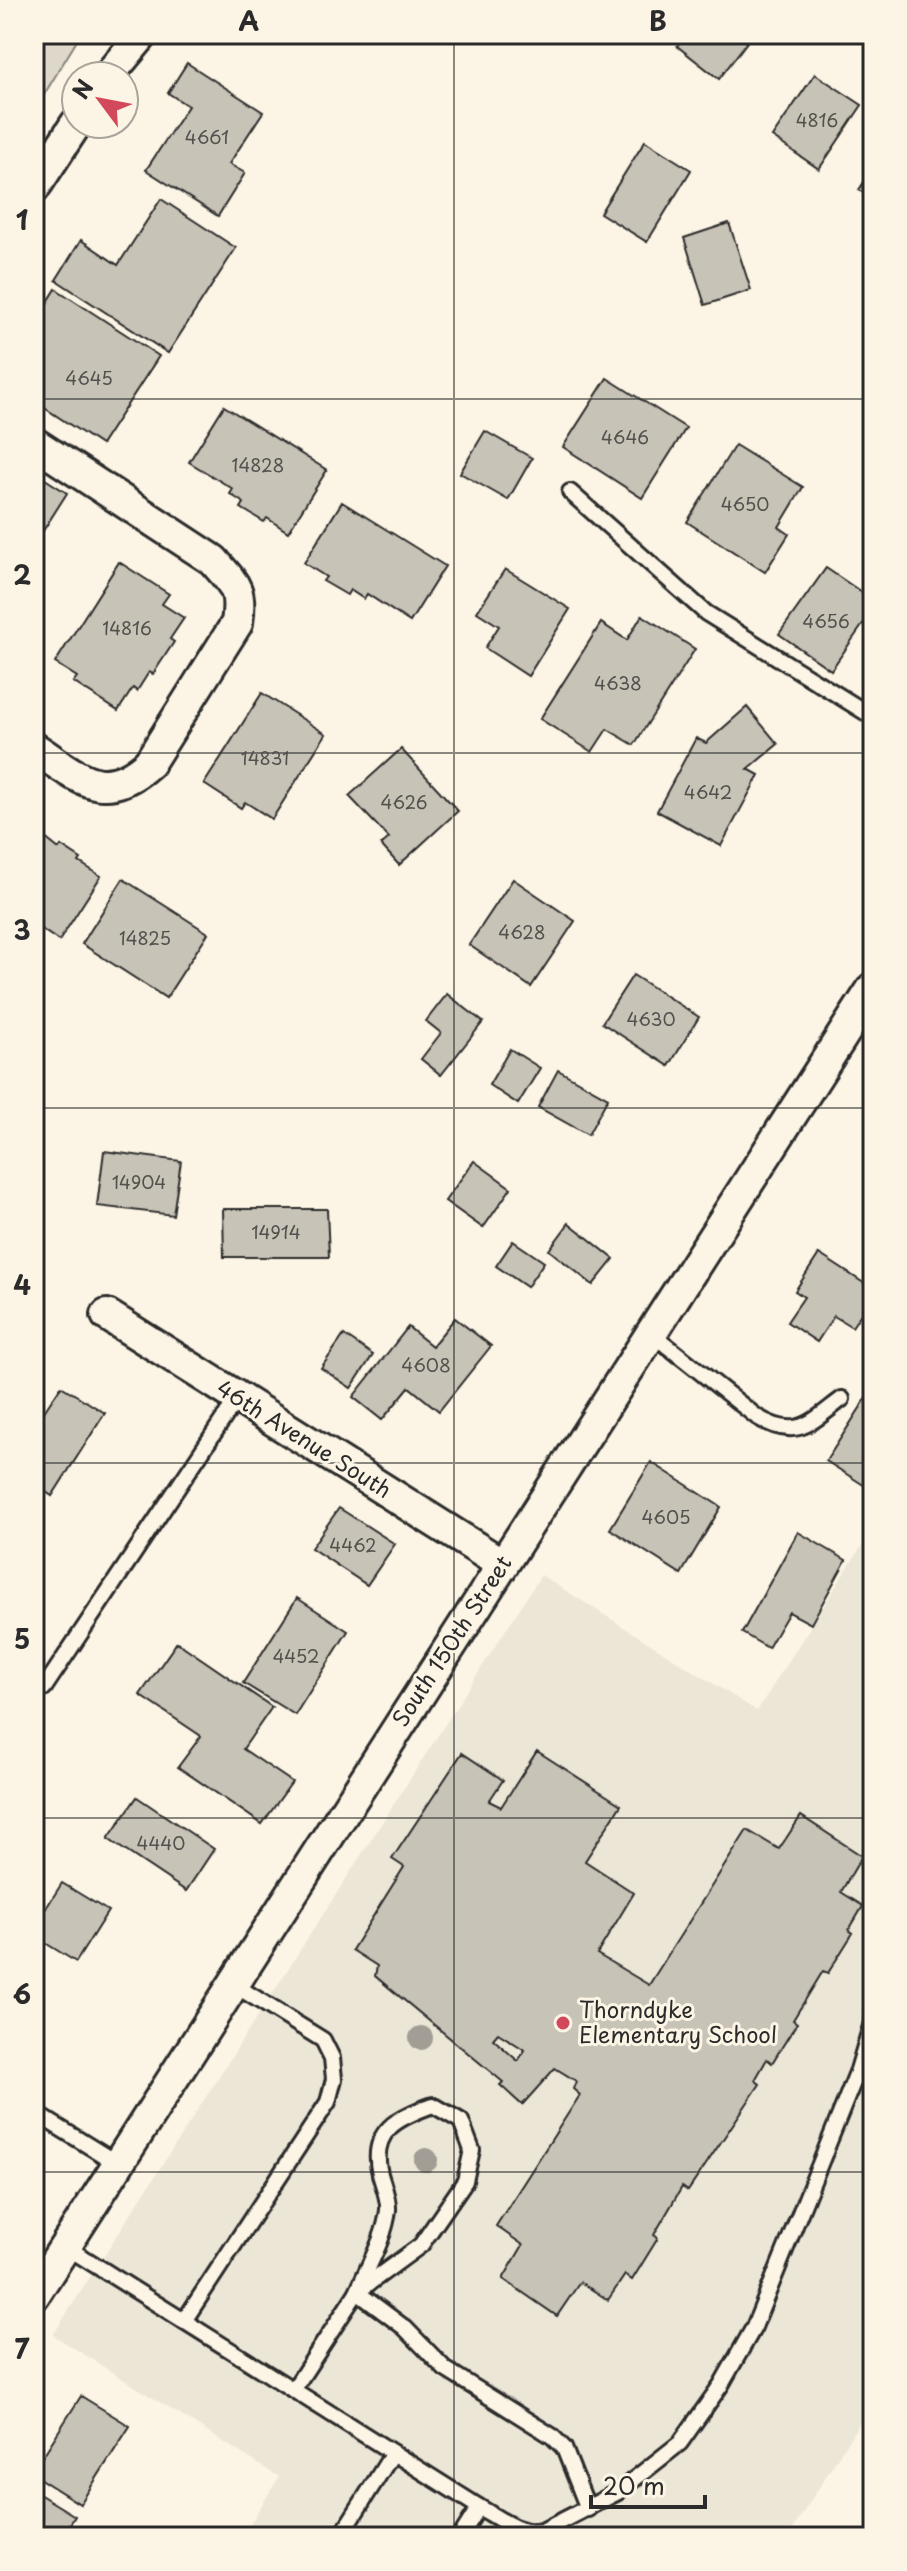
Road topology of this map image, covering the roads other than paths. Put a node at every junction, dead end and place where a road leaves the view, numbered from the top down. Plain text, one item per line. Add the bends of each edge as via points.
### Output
1 (143, 34) edge
2 (121, 60) edge
3 (66, 140) edge
4 (34, 188) edge
5 (34, 443) edge
6 (570, 492) dead end
7 (873, 717) edge
8 (34, 748) edge
9 (873, 988) edge
10 (107, 1315) dead end
11 (651, 1333) junction
12 (238, 1397) junction
13 (842, 1399) dead end
14 (502, 1564) junction
15 (34, 1681) edge
16 (233, 1984) junction
17 (873, 2019) edge
18 (34, 2112) edge
19 (118, 2164) junction
20 (65, 2246) junction
21 (357, 2292) junction
22 (34, 2295) edge
23 (184, 2321) junction
24 (293, 2390) junction
25 (393, 2453) junction
26 (479, 2507) junction
27 (588, 2509) junction
28 (340, 2537) edge
29 (460, 2537) edge

1 - 2 street
3 - 4 street
5 - 8 street via 213,560 240,599 237,623 149,763 135,775 113,785 88,783
6 - 7 lane via 706,613
9 - 11 street, South 150th Street
10 - 12 street, 46th Avenue South
11 - 13 lane via 774,1427 804,1427
11 - 14 street, South 150th Street
12 - 14 street, 46th Avenue South
12 - 15 lane via 44,1688
14 - 16 street, South 150th Street
16 - 19 street, South 150th Street
16 - 23 lane via 323,2040 334,2079 328,2102
17 - 27 lane via 858,2070 754,2327 721,2385 680,2443
18 - 19 lane
19 - 20 street, South 150th Street
20 - 22 street, South 150th Street
20 - 23 lane
21 - 21 lane via 421,2245 465,2181 472,2150 461,2121 433,2105 401,2117 382,2134 377,2162 388,2206
21 - 24 lane
21 - 27 lane via 405,2328 445,2369 552,2436 564,2448
23 - 24 lane
24 - 25 lane
25 - 26 lane
25 - 28 lane
26 - 27 lane via 518,2530 532,2532
26 - 29 lane

